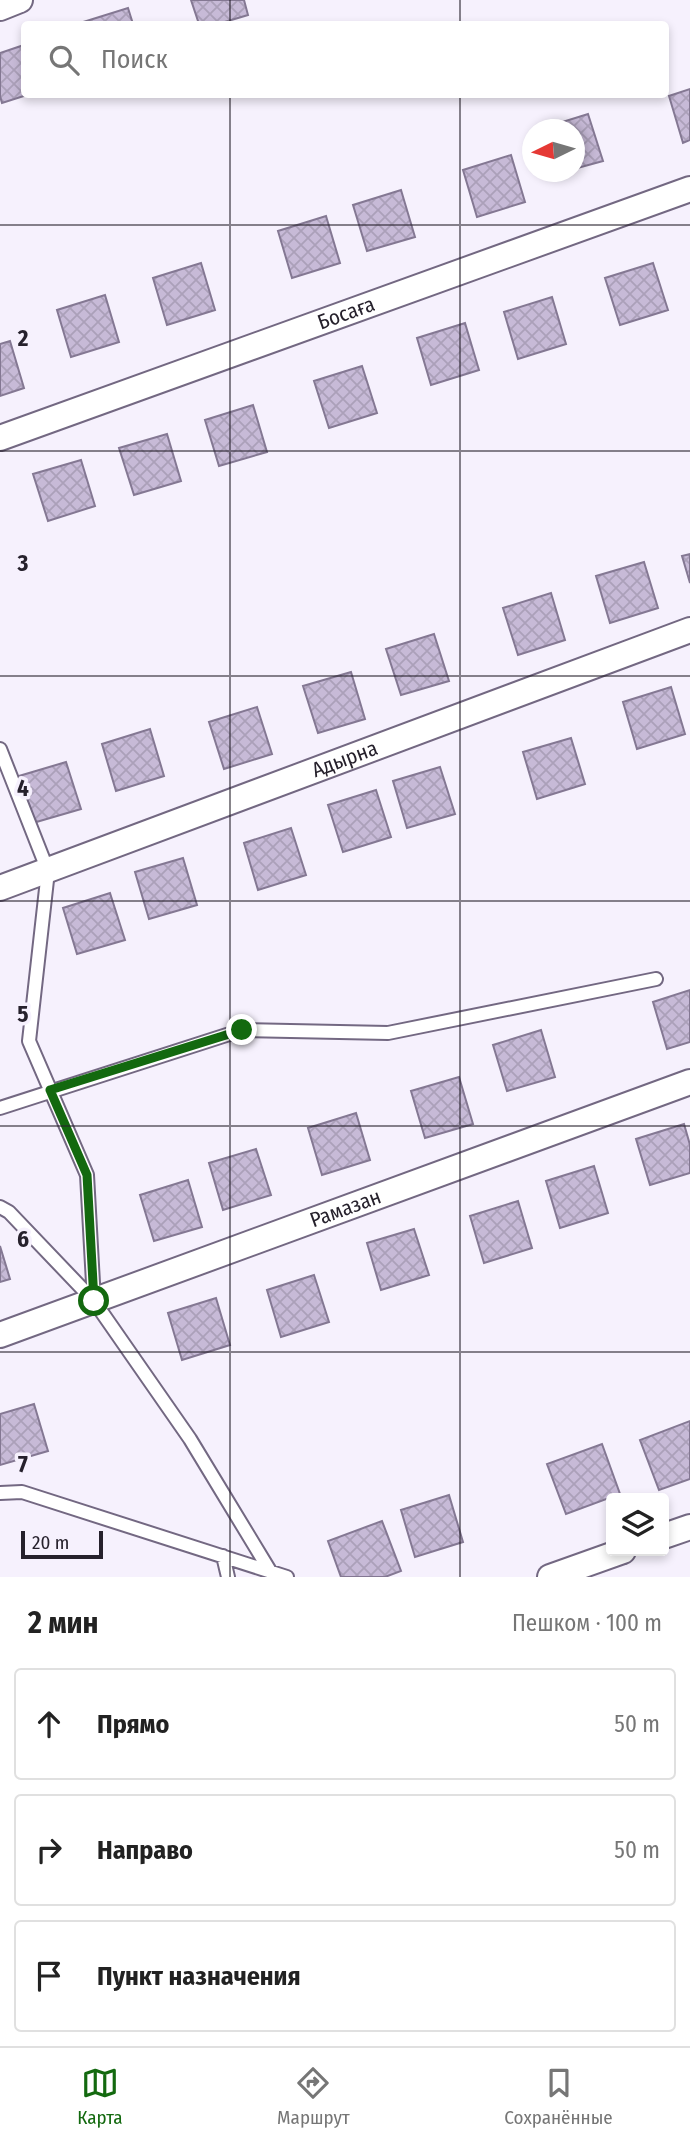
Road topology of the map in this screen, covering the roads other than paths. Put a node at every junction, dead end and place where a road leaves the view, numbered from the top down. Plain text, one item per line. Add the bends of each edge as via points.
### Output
1 (20, 0) edge
2 (0, 8) edge
3 (690, 189) edge
4 (0, 438) edge
5 (690, 630) edge
6 (0, 749) edge
7 (48, 871) junction
8 (0, 888) edge
9 (656, 979) dead end
10 (690, 1082) edge
11 (50, 1090) junction
12 (0, 1108) edge
13 (0, 1207) edge
14 (94, 1301) junction
15 (0, 1335) edge
16 (0, 1493) edge
17 (690, 1527) edge
18 (669, 1534) edge
19 (223, 1556) junction
20 (609, 1556) edge
21 (270, 1572) junction
22 (228, 1577) edge
23 (287, 1577) edge
24 (550, 1577) edge

1 - 2 street
3 - 4 street, Босаға
5 - 7 street, Адырна
6 - 7 lane
7 - 8 street, Адырна
7 - 11 lane via 29,1041
9 - 11 lane via 388,1033 242,1030
10 - 14 street, Рамазан
11 - 12 lane
11 - 14 lane via 87,1175
13 - 14 lane
14 - 15 street, Рамазан
14 - 21 lane via 190,1439
16 - 19 lane via 22,1492
17 - 18 street
19 - 21 lane
19 - 22 lane
20 - 24 street
21 - 23 lane

